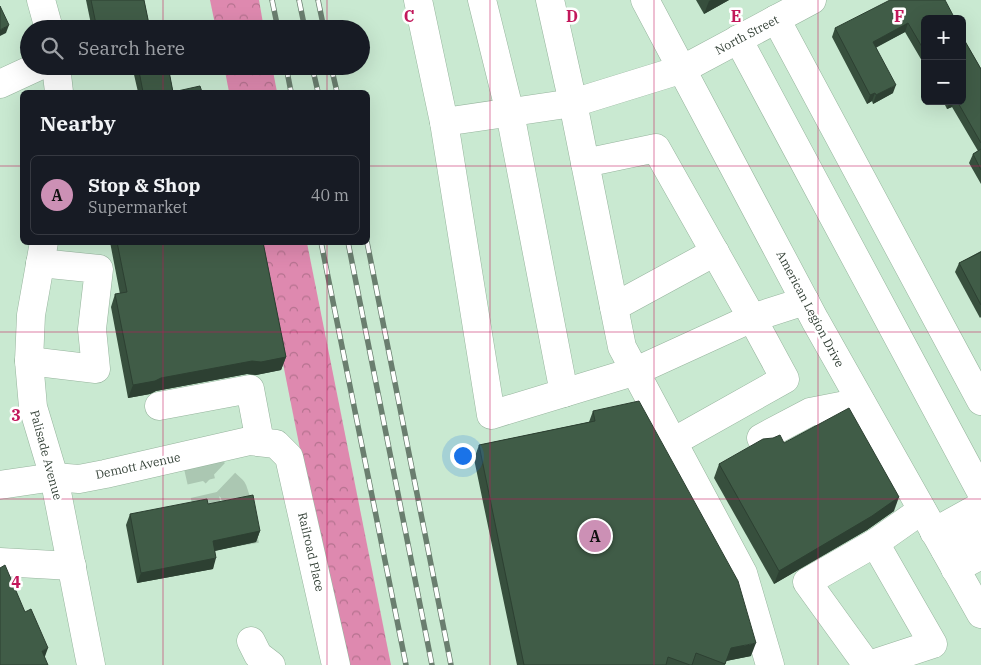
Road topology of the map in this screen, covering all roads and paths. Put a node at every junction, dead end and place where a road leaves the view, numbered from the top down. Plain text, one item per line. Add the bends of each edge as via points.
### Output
1 (40, 0) edge
2 (418, 0) edge
3 (482, 0) edge
4 (550, 0) edge
5 (645, 0) edge
6 (812, 0) edge
7 (776, 19) junction
8 (46, 20) edge
9 (738, 40) junction
10 (683, 69) junction
11 (20, 75) edge
12 (57, 75) edge
13 (0, 84) edge
14 (59, 90) edge
15 (573, 103) junction
16 (510, 113) junction
17 (444, 122) junction
18 (585, 163) junction
19 (715, 252) junction
20 (42, 253) edge
21 (805, 301) junction
22 (614, 307) junction
23 (752, 318) junction
24 (29, 361) junction
25 (636, 371) junction
26 (564, 393) junction
27 (981, 401) edge
28 (861, 402) junction
29 (159, 406) dead end
30 (761, 438) edge
31 (674, 442) junction
32 (268, 443) junction
33 (54, 477) junction
34 (0, 486) edge
35 (981, 492) edge
36 (981, 506) edge
37 (981, 524) edge
38 (939, 540) junction
39 (875, 543) junction
40 (981, 555) edge
41 (0, 562) edge
42 (72, 566) junction
43 (981, 614) edge
44 (248, 653) edge
45 (91, 665) edge
46 (271, 665) edge
47 (336, 665) edge
48 (770, 665) edge
49 (868, 665) edge

1 - 8 street
2 - 17 street
3 - 16 street
4 - 15 street
5 - 10 street, American Legion Drive
6 - 7 street, North Street
7 - 9 street, North Street
7 - 27 street
9 - 10 street, North Street
9 - 35 street
10 - 15 street, North Street
10 - 21 street, American Legion Drive
11 - 13 street
12 - 14 street
15 - 16 street, North Street
15 - 18 street
16 - 17 street, North Street
16 - 26 street
17 - 26 street via 491,415
18 - 19 street via 656,148
18 - 22 street
19 - 22 street
19 - 23 street
20 - 24 street, Palisade Avenue via 31,315
20 - 24 street via 99,269 92,330 96,369
21 - 23 street
21 - 28 street, American Legion Drive
22 - 25 street via 622,346
23 - 25 street
23 - 31 street via 785,379
24 - 33 street, Palisade Avenue via 33,407
25 - 26 street
25 - 31 street
28 - 30 street via 810,412
28 - 38 street, American Legion Drive
29 - 32 street via 250,389
31 - 48 street via 743,573
32 - 33 street, Demott Avenue via 249,441 79,479
32 - 47 street, Railroad Place via 289,457
33 - 34 street, Demott Avenue
33 - 42 street, Palisade Avenue
36 - 38 street
37 - 38 street via 975,534
38 - 39 street
38 - 40 street
38 - 43 street, American Legion Drive
39 - 49 street via 807,582
39 - 49 street via 933,644
41 - 42 street
42 - 45 street, Palisade Avenue
44 - 46 street

